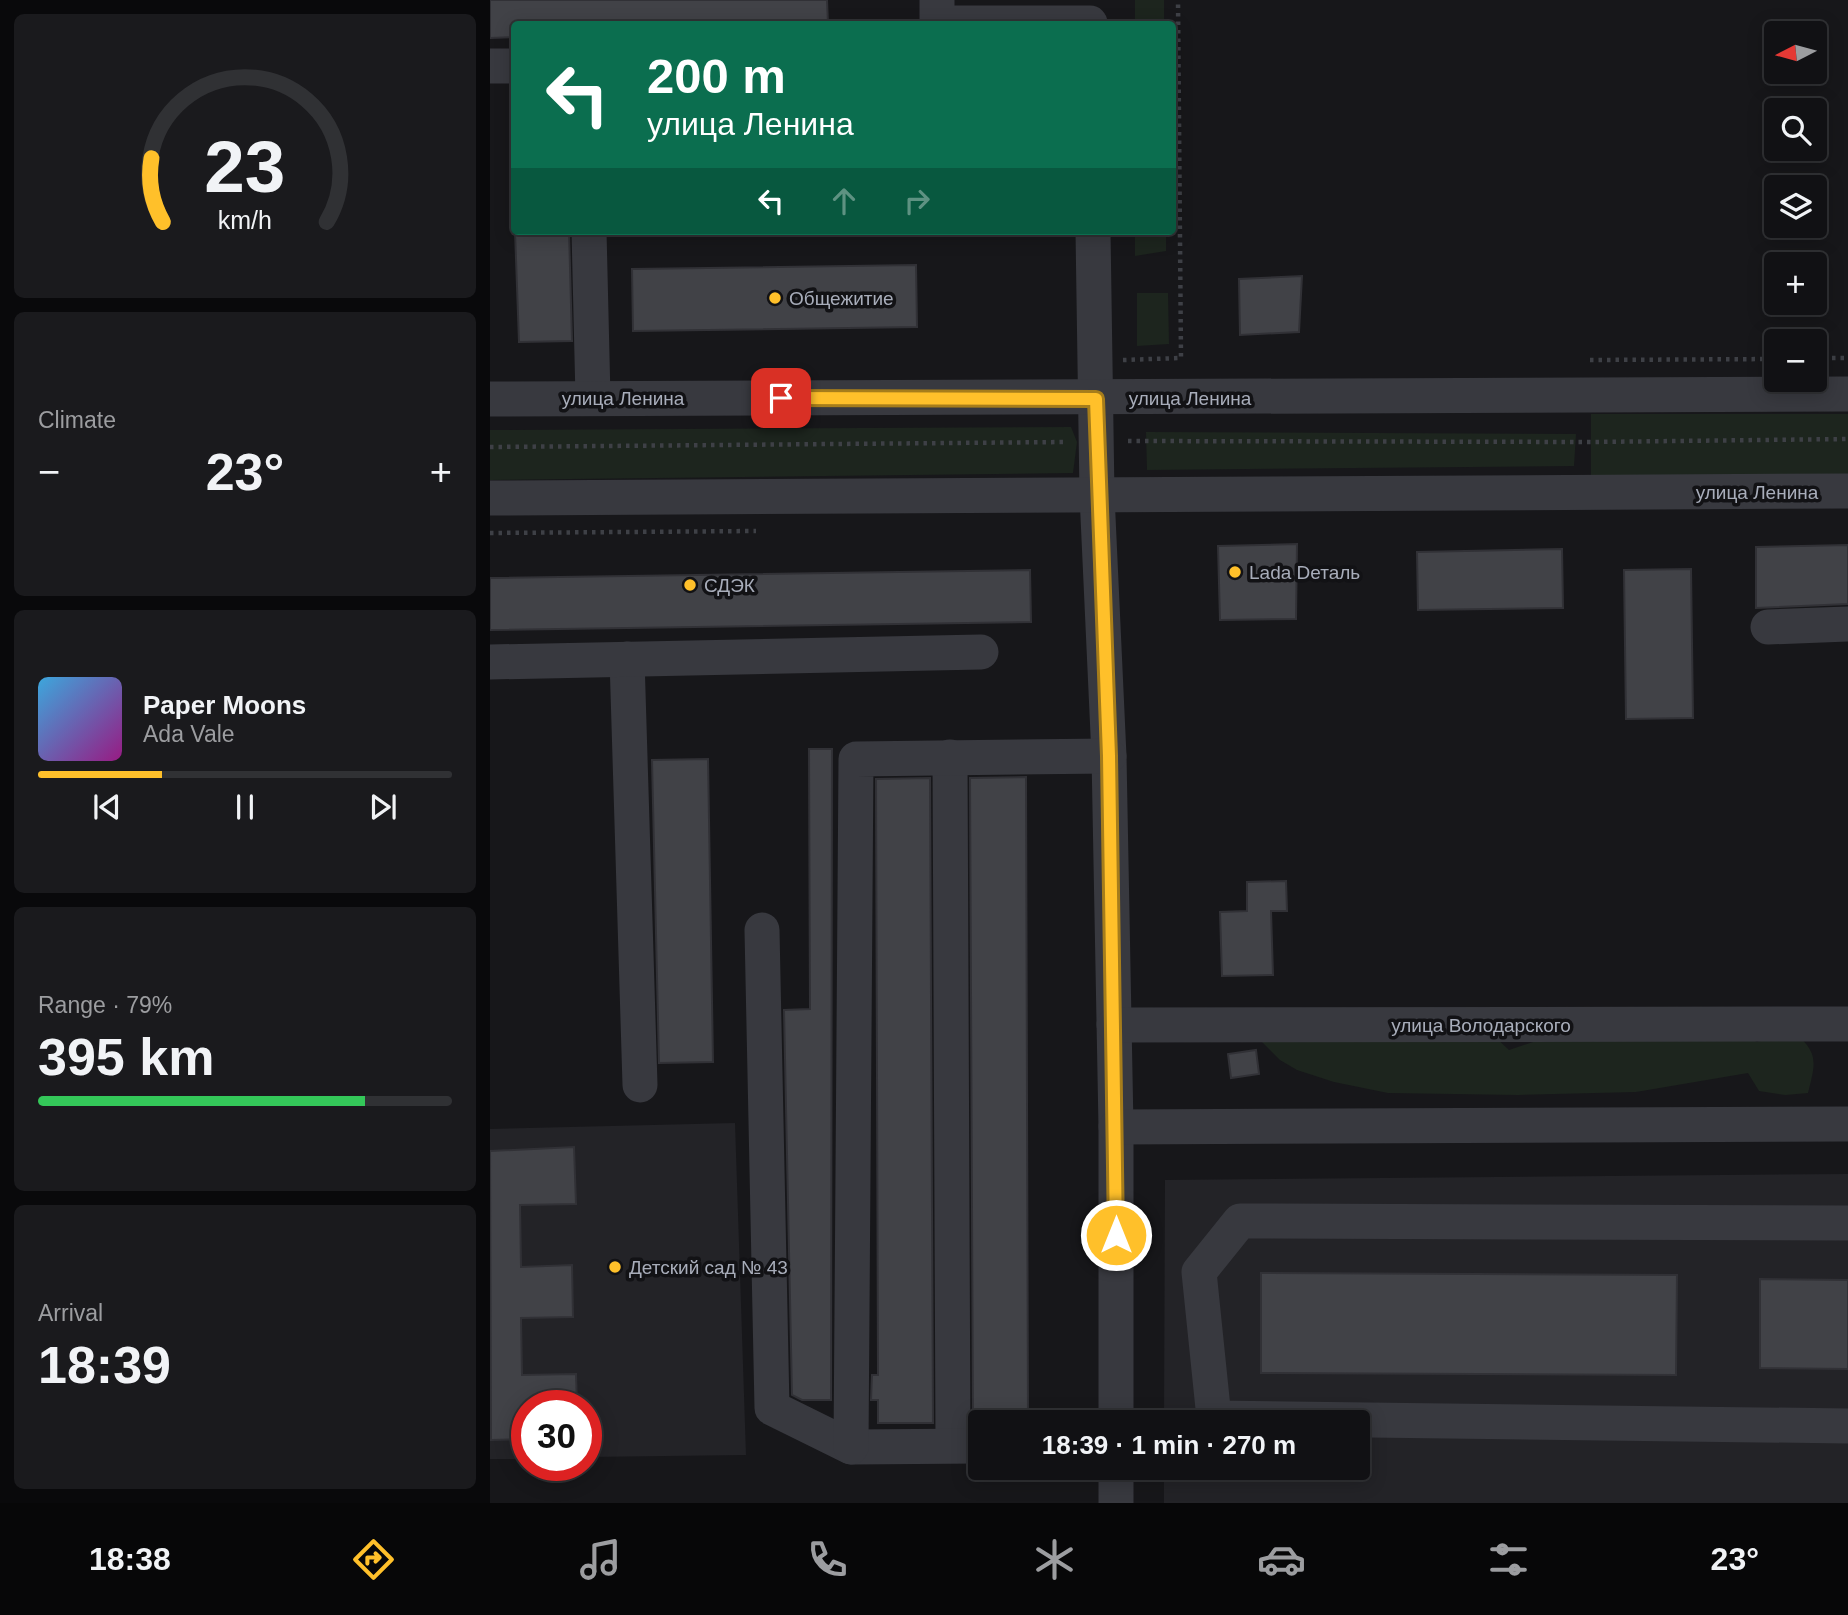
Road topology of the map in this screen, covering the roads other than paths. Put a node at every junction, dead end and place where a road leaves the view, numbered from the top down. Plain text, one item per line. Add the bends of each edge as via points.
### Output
1 (937, 0) edge
2 (1090, 16) edge
3 (937, 21) edge
4 (981, 21) edge
5 (511, 65) edge
6 (490, 66) edge
7 (589, 235) edge
8 (1093, 235) edge
9 (1848, 394) edge
10 (593, 398) junction
11 (490, 399) edge
12 (1096, 399) junction
13 (1848, 491) edge
14 (1097, 495) junction
15 (490, 498) edge
16 (1848, 624) edge
17 (1768, 627) dead end
18 (981, 652) dead end
19 (627, 659) junction
20 (490, 662) edge
21 (1109, 756) junction
22 (950, 757) junction
23 (762, 930) dead end
24 (1848, 1024) edge
25 (1114, 1025) junction
26 (640, 1085) dead end
27 (1848, 1124) edge
28 (1116, 1127) junction
29 (1848, 1223) edge
30 (1116, 1410) edge
31 (1848, 1426) edge
32 (966, 1445) edge
33 (851, 1447) junction
34 (1116, 1480) edge
35 (1116, 1503) edge

1 - 3 street
2 - 4 street
5 - 6 street
7 - 10 street
8 - 12 street
9 - 12 street, улица Ленина
10 - 11 street, улица Ленина
10 - 12 street, улица Ленина
12 - 14 street
13 - 14 street, улица Ленина
14 - 15 street, улица Ленина
14 - 21 street
16 - 17 street
18 - 19 street
19 - 20 street
19 - 26 street
21 - 22 street
21 - 25 street
22 - 32 street
22 - 33 street via 856,759
23 - 33 street via 772,1408
24 - 25 street, улица Володарского
25 - 28 street
27 - 28 street
28 - 30 street
29 - 31 street via 1240,1222 1199,1272 1214,1418
32 - 33 street
34 - 35 street

